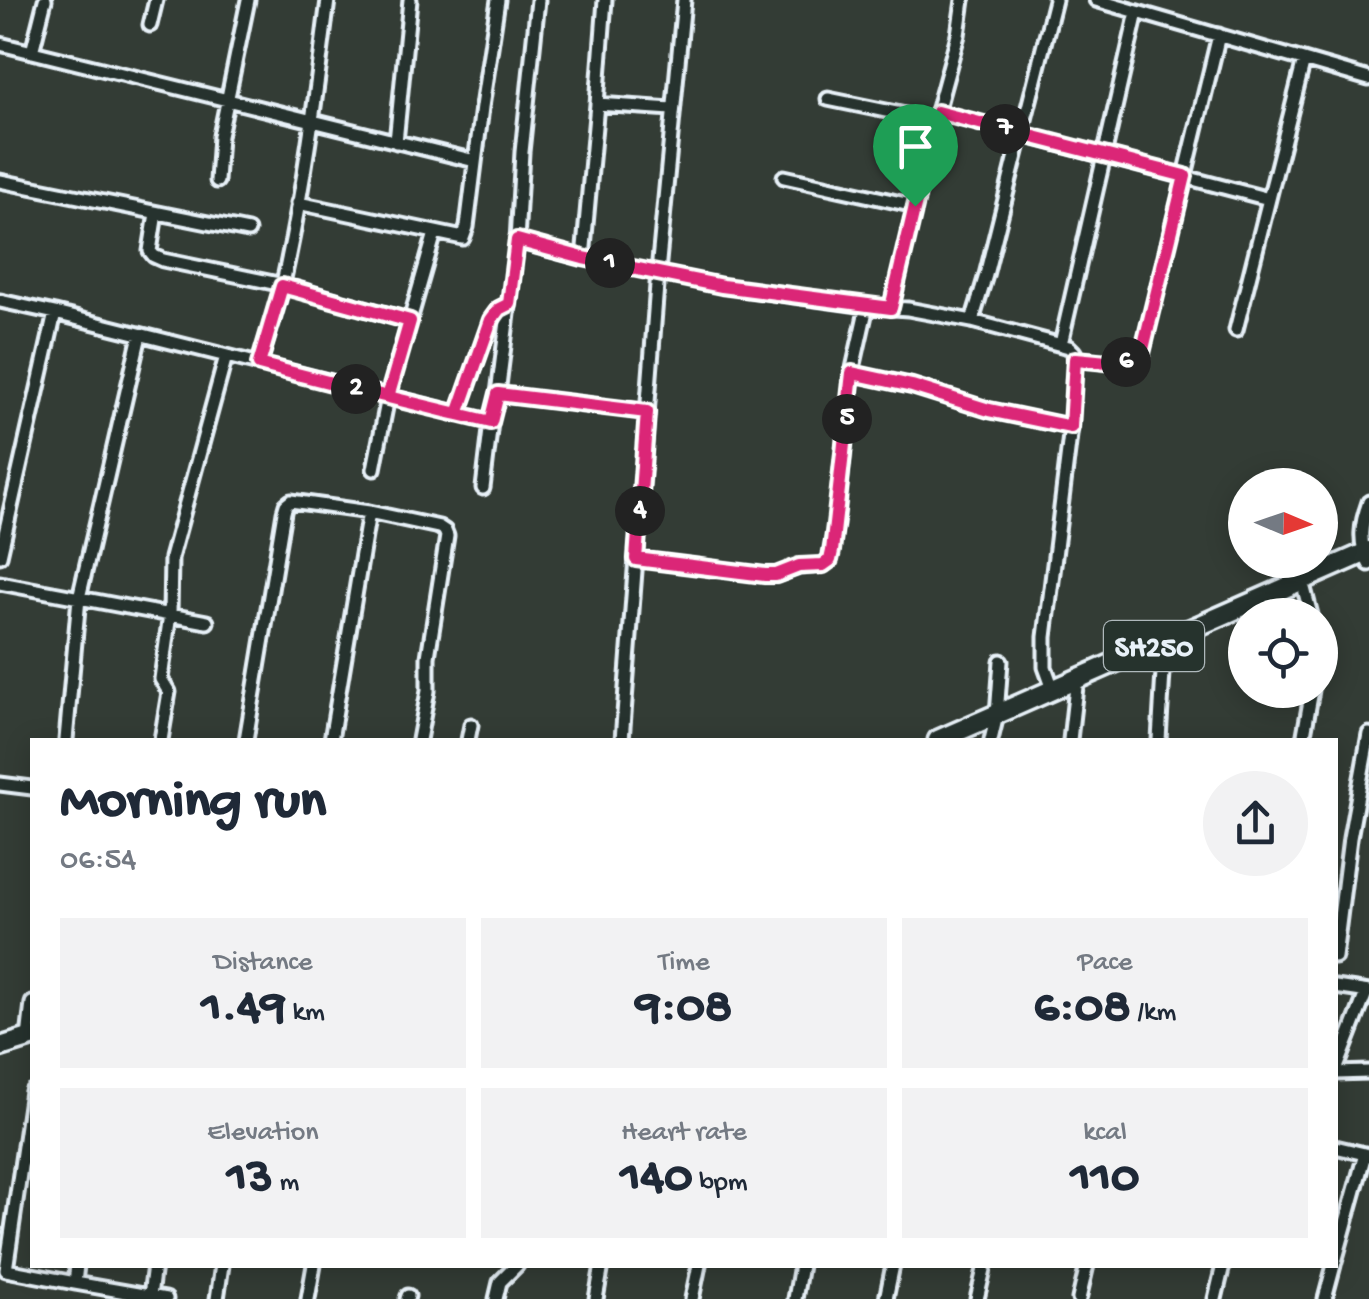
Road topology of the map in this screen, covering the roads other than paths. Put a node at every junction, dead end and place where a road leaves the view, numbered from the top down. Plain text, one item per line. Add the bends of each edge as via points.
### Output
1 (45, 0) edge
2 (156, 0) edge
3 (248, 0) edge
4 (328, 0) edge
5 (410, 0) edge
6 (498, 0) edge
7 (538, 0) edge
8 (605, 0) edge
9 (684, 0) edge
10 (963, 0) edge
11 (1055, 0) edge
12 (1096, 0) edge
13 (1137, 12) junction
14 (150, 25) dead end
15 (1219, 35) junction
16 (0, 44) edge
17 (32, 52) junction
18 (1304, 60) junction
19 (1369, 79) edge
20 (828, 99) dead end
21 (228, 100) junction
22 (597, 104) junction
23 (672, 108) junction
24 (936, 116) junction
25 (313, 122) junction
26 (1022, 133) junction
27 (396, 142) junction
28 (1103, 154) junction
29 (475, 161) junction
30 (1185, 176) junction
31 (784, 177) dead end
32 (218, 180) dead end
33 (0, 181) edge
34 (1269, 198) junction
35 (298, 203) junction
36 (915, 206) junction
37 (156, 213) junction
38 (248, 232) dead end
39 (434, 234) junction
40 (517, 240) junction
41 (583, 258) junction
42 (658, 272) junction
43 (282, 286) junction
44 (0, 301) edge
45 (509, 304) junction
46 (867, 306) junction
47 (891, 308) junction
48 (56, 312) junction
49 (410, 321) junction
50 (972, 321) junction
51 (1236, 330) dead end
52 (140, 335) junction
53 (1062, 344) junction
54 (226, 356) junction
55 (1075, 359) junction
56 (259, 364) junction
57 (852, 373) junction
58 (498, 394) junction
59 (388, 397) junction
60 (647, 412) junction
61 (458, 414) junction
62 (491, 422) junction
63 (1071, 427) junction
64 (374, 469) dead end
65 (483, 488) dead end
66 (1369, 502) edge
67 (369, 512) junction
68 (0, 556) edge
69 (1367, 556) edge
70 (636, 559) junction
71 (1302, 580) junction
72 (0, 583) edge
73 (79, 598) junction
74 (1307, 598) edge
75 (170, 614) junction
76 (207, 622) dead end
77 (1160, 643) junction
78 (1001, 661) dead end
79 (1077, 678) junction
80 (1053, 689) junction
81 (1309, 708) edge
82 (997, 715) junction
83 (471, 726) dead end
84 (1369, 734) edge
85 (66, 738) edge
86 (161, 738) edge
87 (246, 738) edge
88 (332, 738) edge
89 (419, 738) edge
90 (468, 738) edge
91 (622, 738) edge
92 (943, 738) edge
93 (991, 738) edge
94 (1070, 738) edge
95 (1158, 738) edge
96 (1303, 738) edge
97 (0, 784) edge
98 (30, 788) edge
99 (1338, 933) edge
100 (1338, 988) edge
101 (1368, 992) edge
102 (30, 1038) edge
103 (0, 1047) edge
104 (1338, 1066) edge
105 (1369, 1072) edge
106 (1338, 1073) edge
107 (30, 1103) edge
108 (1338, 1147) edge
109 (1367, 1154) edge
110 (1338, 1254) edge
111 (78, 1268) edge
112 (154, 1268) edge
113 (222, 1268) edge
114 (313, 1268) edge
115 (514, 1268) edge
116 (601, 1268) edge
117 (698, 1268) edge
118 (801, 1268) edge
119 (893, 1268) edge
120 (983, 1268) edge
121 (1085, 1268) edge
122 (1222, 1268) edge
123 (1334, 1268) edge
124 (3, 1269) edge
125 (75, 1283) junction
126 (150, 1296) junction
127 (166, 1299) edge
128 (217, 1299) edge
129 (308, 1299) edge
130 (496, 1299) edge
131 (596, 1299) edge
132 (692, 1299) edge
133 (795, 1299) edge
134 (886, 1299) edge
135 (978, 1299) edge
136 (1079, 1299) edge
137 (1215, 1299) edge
138 (1325, 1299) edge

1 - 17 street
2 - 14 street
3 - 21 street
4 - 25 street
5 - 27 street
6 - 29 street
7 - 40 street
8 - 22 street
9 - 23 street
10 - 24 street
11 - 26 street
12 - 13 street
13 - 15 street
13 - 28 street
15 - 18 street
15 - 30 street
16 - 17 street
17 - 21 street
18 - 19 street
18 - 34 street
20 - 24 street
21 - 25 street
21 - 32 street
22 - 23 street
22 - 41 street
23 - 42 street
24 - 26 street
24 - 36 street
25 - 27 street
25 - 35 street
26 - 28 street
26 - 50 street
27 - 29 street
28 - 30 street
28 - 53 street
29 - 39 street via 466,234
30 - 34 street
30 - 55 street via 1141,357
31 - 36 street
33 - 37 street
34 - 51 street
35 - 39 street
35 - 43 street
36 - 47 street
37 - 38 street
37 - 43 street via 154,256
39 - 49 street
40 - 41 street
40 - 45 street
41 - 42 street
42 - 46 street
42 - 60 street
43 - 49 street
43 - 56 street
44 - 48 street
45 - 58 street
45 - 61 street via 491,320
46 - 47 street
46 - 57 street
47 - 50 street
48 - 52 street
48 - 68 street
49 - 59 street
50 - 53 street
52 - 54 street
52 - 73 street
53 - 55 street
54 - 56 street
54 - 75 street via 171,558
55 - 63 street
56 - 59 street
57 - 63 street
57 - 70 street via 830,560 765,575
58 - 60 street
58 - 62 street
59 - 61 street
59 - 64 street
60 - 70 street
61 - 62 street
62 - 65 street
63 - 80 street via 1044,637
66 - 69 street via 1361,535
67 - 87 street via 286,505
67 - 88 street
67 - 89 street via 439,527 448,536
69 - 71 main road, SH250
70 - 91 street
71 - 74 street
71 - 77 main road, SH250
72 - 73 street
73 - 75 street
73 - 85 street
75 - 76 street
75 - 86 street
77 - 79 main road, SH250
77 - 95 street
78 - 82 street
79 - 80 main road, SH250
79 - 94 street
80 - 82 main road, SH250
81 - 96 street
82 - 92 main road, SH250
82 - 93 street
83 - 90 street
84 - 99 street
97 - 98 street
100 - 101 street
101 - 104 street
102 - 103 main road
105 - 106 street
107 - 124 street
108 - 109 street
109 - 110 street
111 - 125 street
112 - 126 street
113 - 128 street
114 - 129 street
115 - 130 street via 500,1282
116 - 131 street
117 - 132 street
118 - 133 street
119 - 134 street
120 - 135 street
121 - 136 street
122 - 137 street
123 - 138 street
124 - 125 street
125 - 126 street
126 - 127 street

